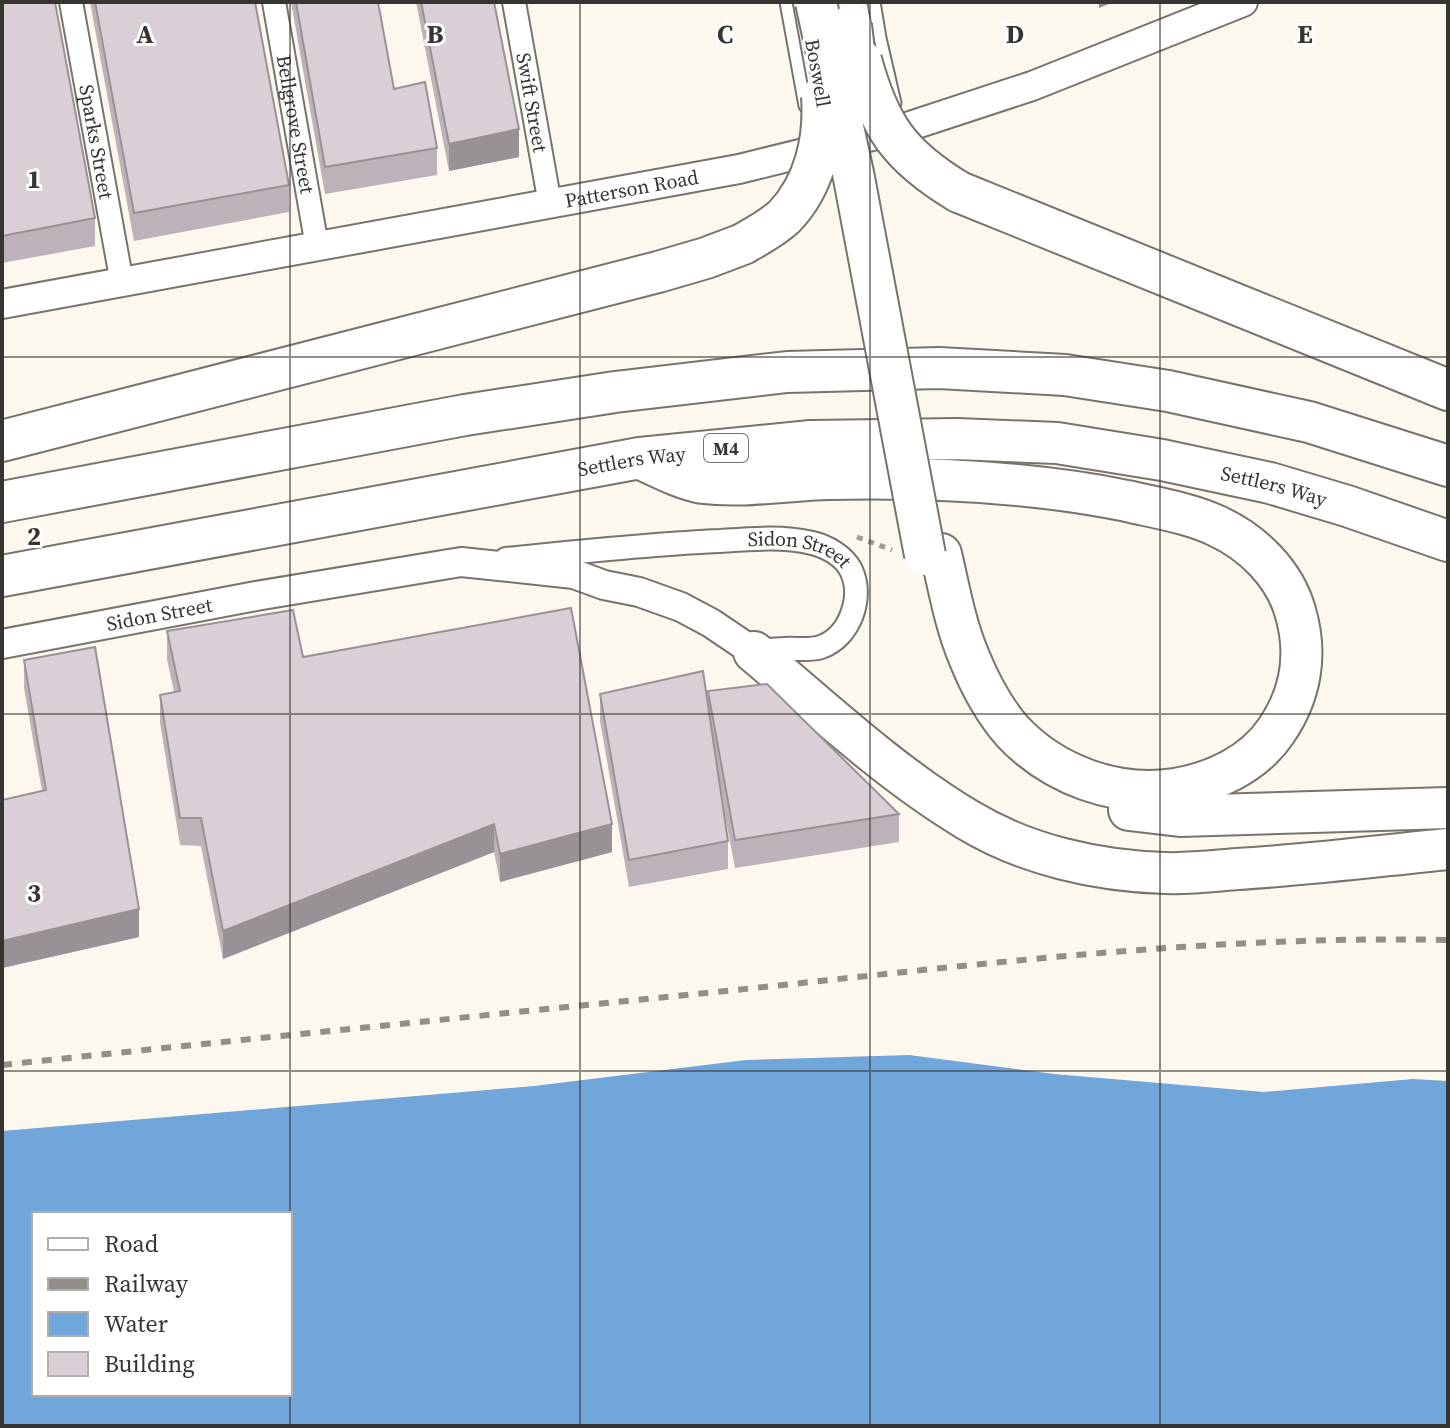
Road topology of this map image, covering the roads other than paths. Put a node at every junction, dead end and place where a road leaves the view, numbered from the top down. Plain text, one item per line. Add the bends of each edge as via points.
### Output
1 (71, 2) edge
2 (274, 2) edge
3 (514, 2) edge
4 (786, 2) edge
5 (814, 2) edge
6 (1243, 2) edge
7 (857, 10) edge
8 (808, 121) dead end
9 (901, 129) junction
10 (550, 204) junction
11 (317, 246) junction
12 (122, 283) junction
13 (2, 304) edge
14 (1448, 390) edge
15 (2, 441) edge
16 (640, 458) junction
17 (1448, 466) edge
18 (2, 502) edge
19 (1448, 541) edge
20 (919, 553) junction
21 (461, 562) junction
22 (2, 576) edge
23 (2, 644) edge
24 (754, 652) junction
25 (1448, 808) edge
26 (1448, 849) edge

1 - 12 street, Sparks Street
2 - 11 street, Bellgrove Street
3 - 10 street, Swift Street
4 - 8 lane, Boswell
5 - 15 highway, bridge via 822,129 812,173 784,217 743,244 658,272
5 - 20 highway, bridge via 854,178
6 - 9 street, Patterson Road via 1032,86
7 - 9 lane via 880,38
7 - 14 highway, bridge via 867,82 886,127 932,175 959,192
7 - 20 highway, bridge via 866,145
9 - 10 street, Patterson Road via 812,143 739,169
10 - 11 street, Patterson Road
11 - 12 street, Patterson Road
12 - 13 street, Patterson Road
16 - 19 highway, Settlers Way / M4 via 811,441 1057,443 1270,483
16 - 20 highway via 698,482 726,485 877,478 1033,486 1153,507 1217,526 1261,555 1292,599 1302,645 1299,686 1291,707 1256,754 1195,786 1136,790 1084,780 1035,752 1012,731
16 - 22 highway, Settlers Way / M4
17 - 18 highway via 1309,422 1168,391 1049,374 939,368 787,372 615,392
20 - 25 highway via 944,641 970,700 1001,746 1053,786 1110,806 1180,816
21 - 23 street, Sidon Street
21 - 24 street, Sidon Street via 574,574 639,592 681,607
21 - 24 street, Sidon Street via 777,538 813,543 837,554 851,569 856,588 842,633 819,648
24 - 26 highway via 932,796 1009,841 1057,857 1166,873

